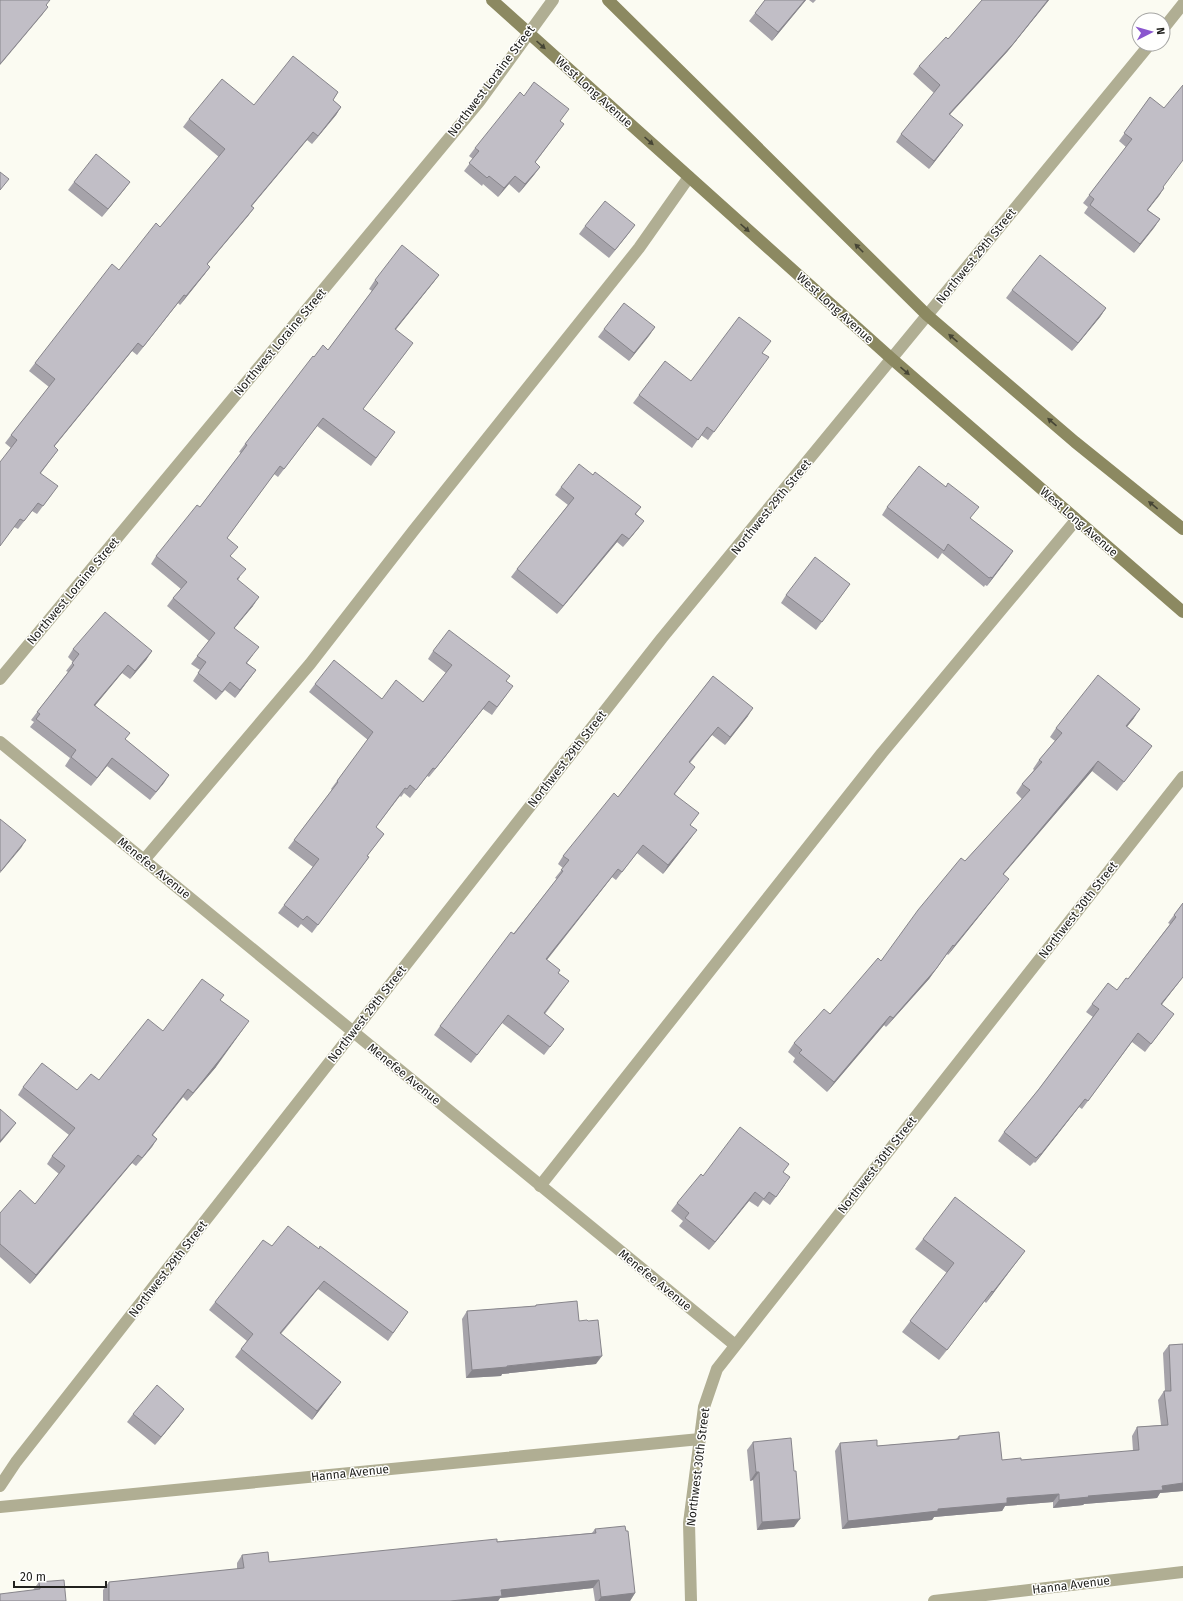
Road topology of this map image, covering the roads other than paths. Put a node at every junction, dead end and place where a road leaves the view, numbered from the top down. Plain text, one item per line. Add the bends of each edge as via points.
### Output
1 (492, 0) edge
2 (553, 0) edge
3 (608, 0) edge
4 (1183, 4) edge
5 (1171, 19) edge
6 (528, 33) junction
7 (1143, 52) edge
8 (689, 177) junction
9 (927, 315) junction
10 (892, 359) junction
11 (1076, 520) junction
12 (1183, 529) edge
13 (1183, 612) edge
14 (0, 679) edge
15 (0, 742) edge
16 (1183, 777) edge
17 (144, 860) junction
18 (353, 1032) junction
19 (540, 1186) junction
20 (735, 1345) junction
21 (700, 1439) junction
22 (0, 1486) edge
23 (0, 1507) edge
24 (1183, 1572) edge
25 (690, 1601) edge
26 (934, 1601) edge

1 - 6 main road, West Long Avenue
2 - 6 street, Northwest Loraine Street
9 -> 3 main road
4 - 5 street
6 -> 8 main road, West Long Avenue
6 - 14 street, Northwest Loraine Street via 479,102
7 - 9 street, Northwest 29th Street
8 -> 10 main road, West Long Avenue
8 - 17 street via 639,248 310,664
9 - 10 street, Northwest 29th Street
12 -> 9 main road via 1075,442
10 -> 11 main road, West Long Avenue
10 - 18 street, Northwest 29th Street via 662,638
11 - 13 main road, West Long Avenue
11 - 19 street via 872,765
15 - 17 street, Menefee Avenue
16 - 20 street, Northwest 30th Street
17 - 18 street, Menefee Avenue
18 - 19 street, Menefee Avenue
18 - 22 street, Northwest 29th Street via 16,1462
19 - 20 street, Menefee Avenue
20 - 21 street, Northwest 30th Street via 717,1369 704,1407
21 - 23 street, Hanna Avenue
21 - 25 street, Northwest 30th Street via 689,1523
24 - 26 street, Hanna Avenue

